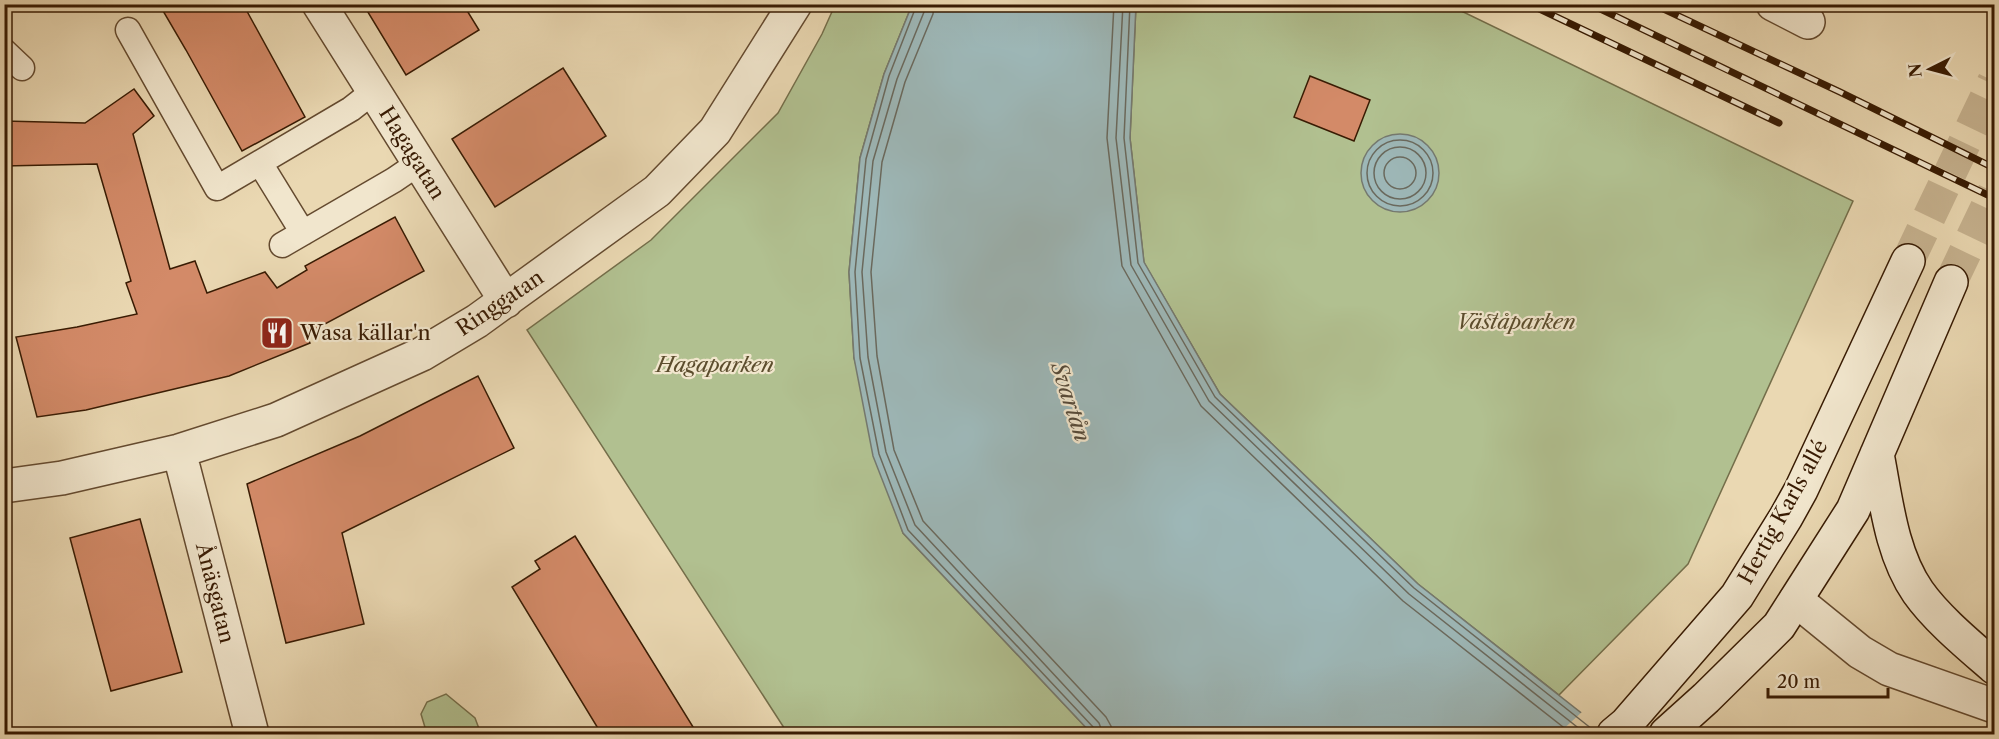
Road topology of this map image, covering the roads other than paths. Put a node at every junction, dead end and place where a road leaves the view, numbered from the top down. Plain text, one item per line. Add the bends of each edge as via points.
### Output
1 (319, 4) edge
2 (795, 4) edge
3 (1773, 4) edge
4 (1808, 22) dead end
5 (128, 30) dead end
6 (4, 51) edge
7 (22, 68) dead end
8 (374, 92) junction
9 (260, 163) junction
10 (419, 163) junction
11 (303, 233) junction
12 (282, 245) dead end
13 (1908, 261) tunnel mouth
14 (1951, 282) tunnel mouth
15 (506, 301) junction
16 (178, 451) junction
17 (1877, 454) junction
18 (4, 486) edge
19 (1744, 584) junction
20 (1787, 613) junction
21 (1995, 667) edge
22 (1995, 706) edge
23 (1620, 729) edge
24 (252, 735) edge
25 (1666, 735) edge

1 - 8 street, Hagagatan
2 - 15 street, Ringgatan via 715,131 657,191
3 - 4 street
5 - 9 lane via 217,188
6 - 7 lane
8 - 9 lane
8 - 10 street, Hagagatan
9 - 11 lane
10 - 11 lane
10 - 15 street, Hagagatan
11 - 12 lane
13 - 19 street, Hertig Karls allé via 1801,490
14 - 17 street
15 - 16 street, Ringgatan via 422,354 276,420
16 - 18 street, Ringgatan via 62,478
16 - 24 street, Ånäsgatan
17 - 20 street via 1853,510
17 - 21 street via 1894,534 1918,591 1950,627
19 - 20 street
19 - 23 street, Hertig Karls allé
20 - 22 street via 1889,669
20 - 25 street

